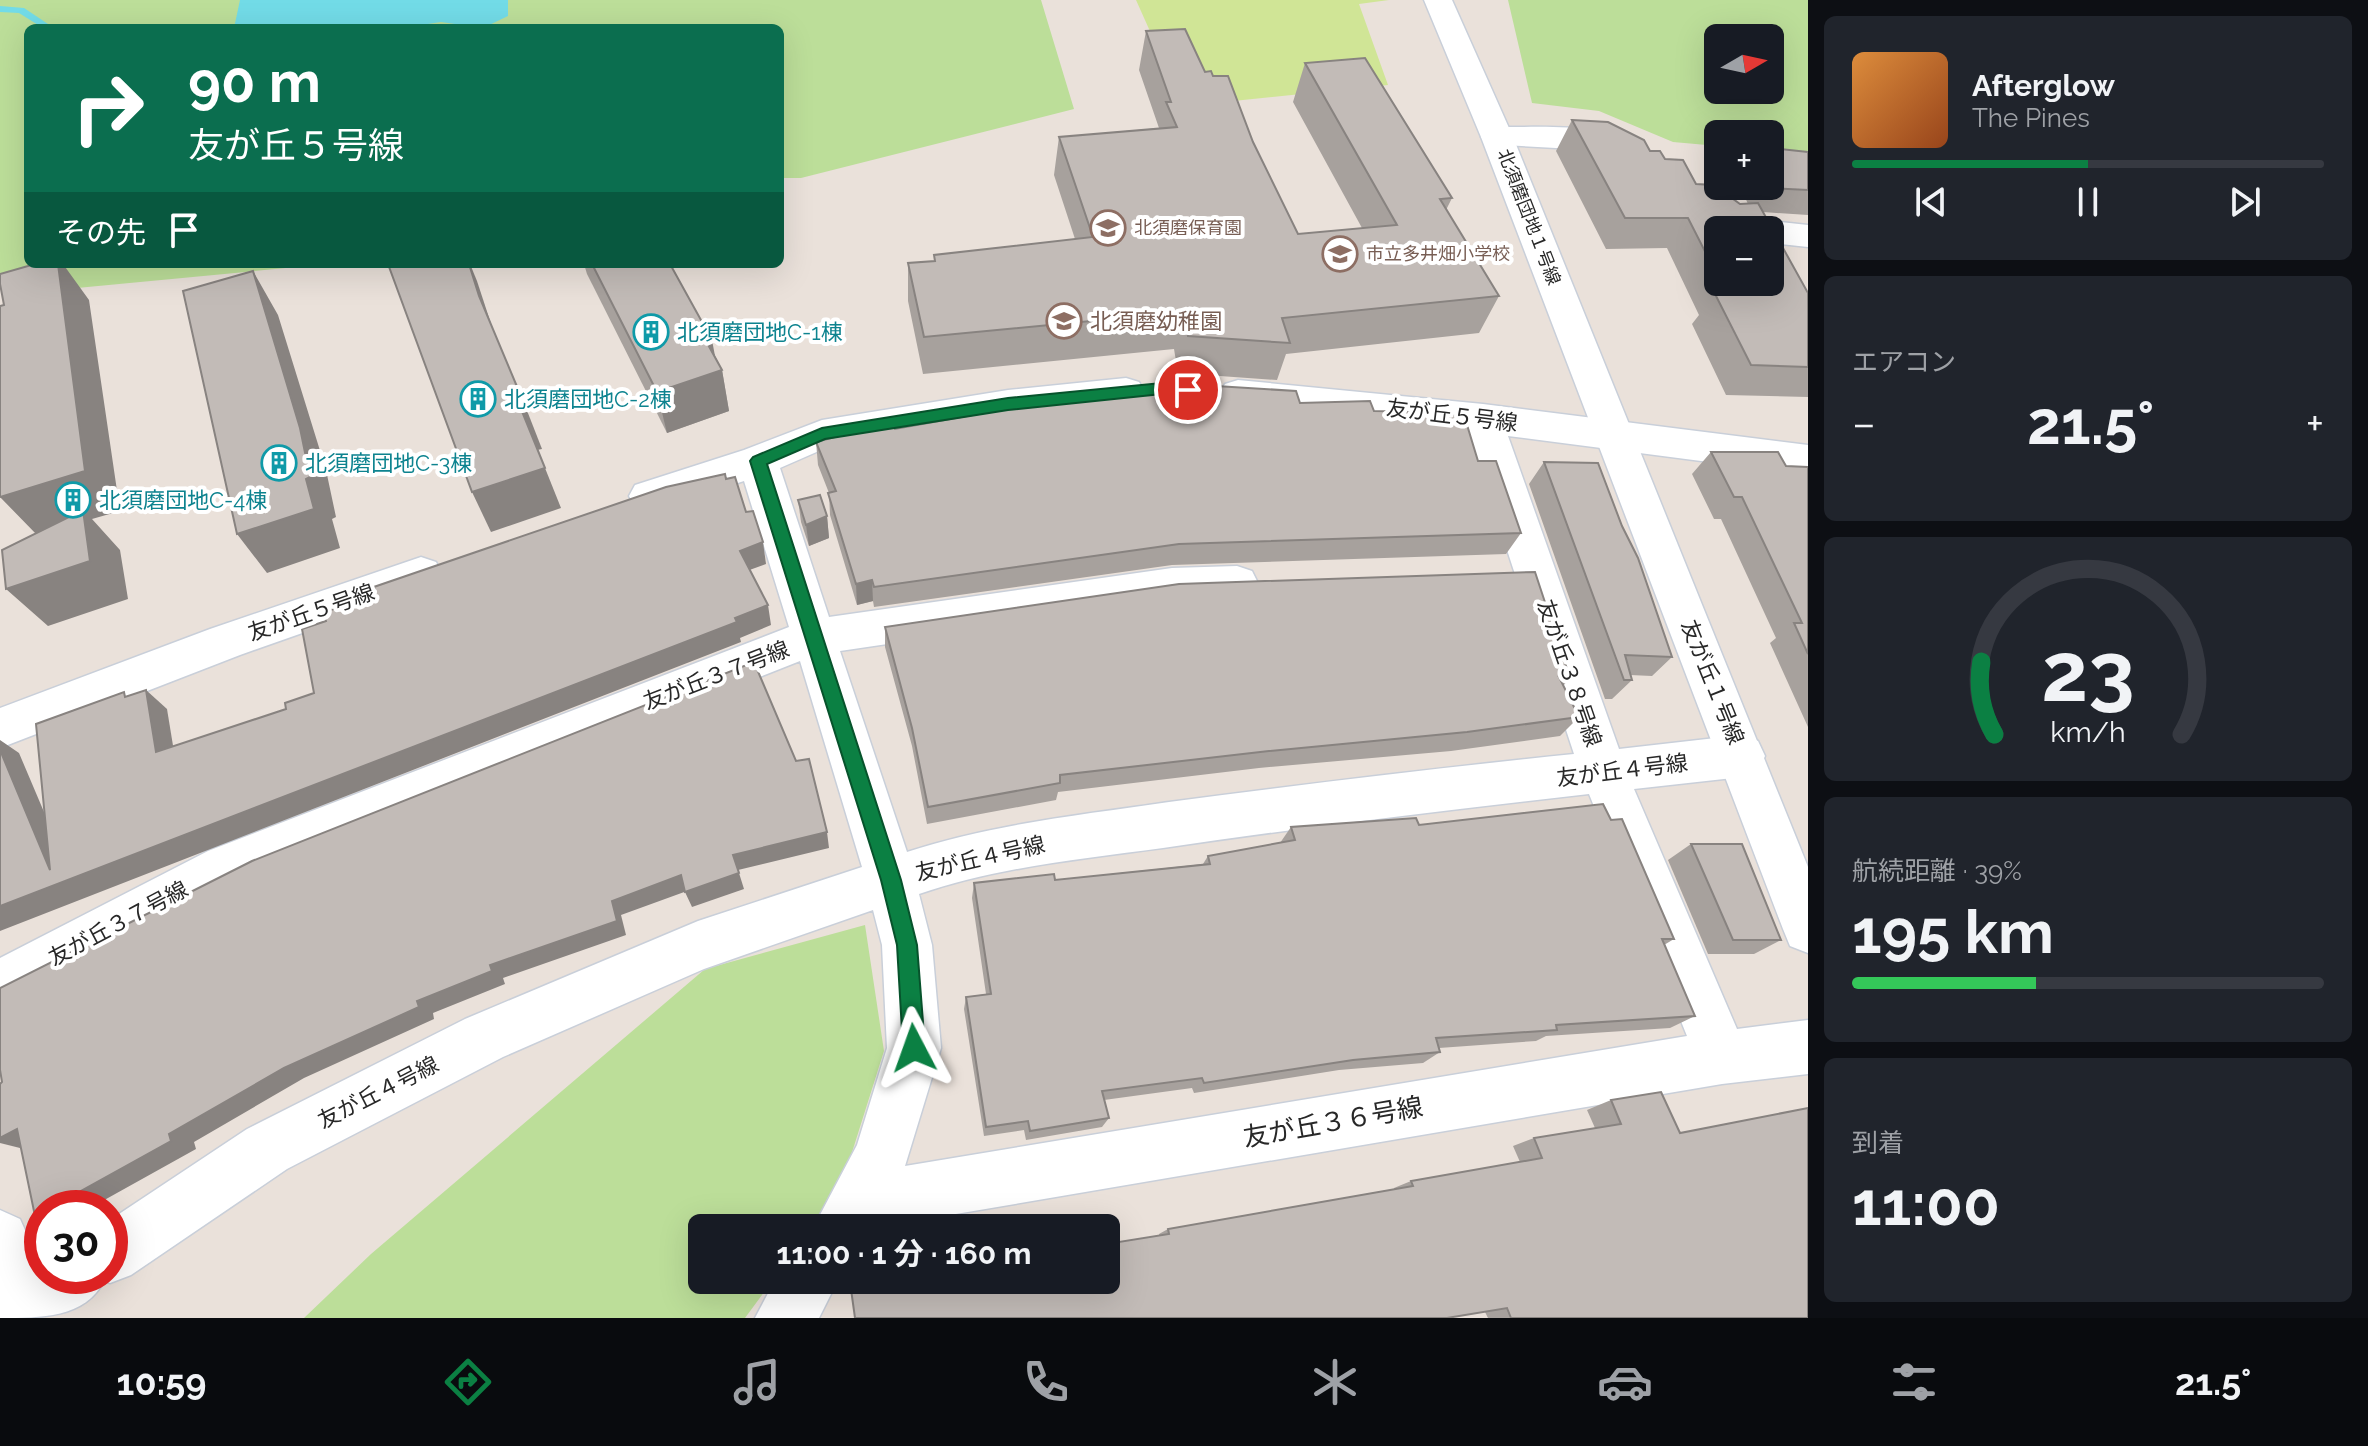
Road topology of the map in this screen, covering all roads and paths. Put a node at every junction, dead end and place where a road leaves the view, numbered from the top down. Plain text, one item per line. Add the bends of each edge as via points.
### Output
1 (1438, 0) edge
2 (1497, 137) junction
3 (1652, 169) edge
4 (1808, 236) edge
5 (1784, 246) edge
6 (1162, 389) edge
7 (1205, 391) edge
8 (1483, 418) junction
9 (1614, 437) junction
10 (1808, 460) edge
11 (758, 461) junction
12 (614, 508) edge
13 (453, 563) edge
14 (1535, 573) junction
15 (1488, 575) edge
16 (1282, 581) edge
17 (813, 637) junction
18 (0, 728) edge
19 (1742, 756) junction
20 (1604, 773) junction
21 (891, 880) junction
22 (1808, 929) edge
23 (0, 986) edge
24 (1808, 1047) edge
25 (1722, 1057) junction
26 (851, 1214) edge
27 (856, 1214) edge
28 (0, 1239) edge
29 (128, 1242) edge
30 (50, 1294) edge
31 (800, 1294) edge
32 (15, 1318) edge
33 (785, 1318) edge

1 - 2 street, 北須磨団地１号線
2 - 3 street via 1598,140
2 - 9 street, 北須磨団地１号線
4 - 5 street
6 - 11 street via 1008,404 822,434
7 - 8 street, 友が丘５号線
8 - 9 street, 友が丘５号線
8 - 14 street, 友が丘３８号線
9 - 10 street, 友が丘５号線
9 - 19 street, 友が丘１号線
11 - 12 street
11 - 17 street
13 - 18 street, 友が丘５号線
14 - 15 street
14 - 20 street, 友が丘３８号線
16 - 17 street, 友が丘３７号線 via 1172,585
17 - 21 street
17 - 23 street, 友が丘３７号線 via 225,867
19 - 20 street, 友が丘４号線
19 - 22 street, 友が丘１号線
20 - 21 street, 友が丘４号線 via 1320,803 1025,845
20 - 25 street, 友が丘３８号線
21 - 26 street via 907,945 914,1048 881,1157
21 - 29 street, 友が丘４号線 via 698,946 484,1038 267,1149
24 - 25 street, 友が丘３６号線
25 - 27 street, 友が丘３６号線
28 - 32 street
30 - 32 street
31 - 33 street

